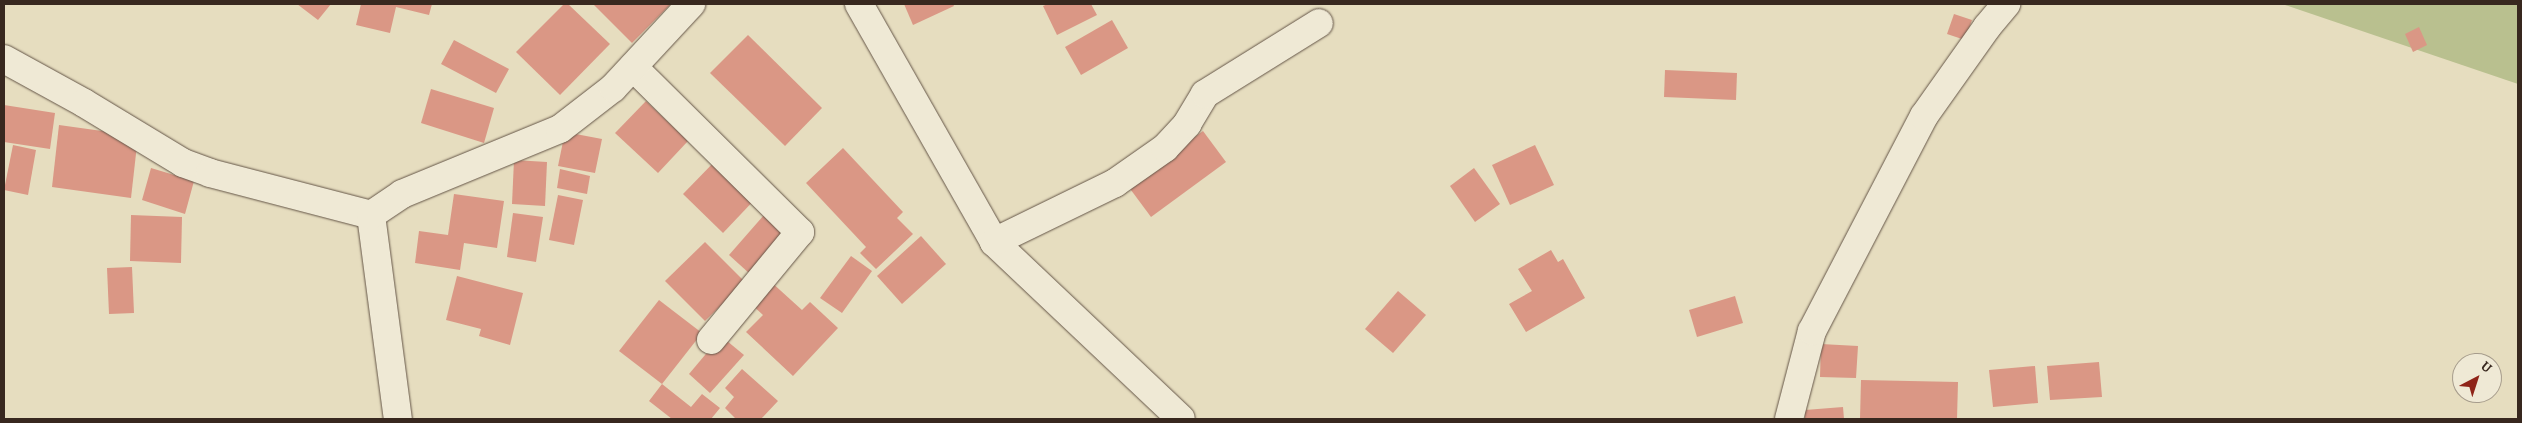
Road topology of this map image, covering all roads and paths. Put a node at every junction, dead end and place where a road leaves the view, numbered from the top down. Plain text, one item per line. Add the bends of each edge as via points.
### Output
1 (691, 4) edge
2 (859, 4) edge
3 (2006, 4) edge
4 (1319, 23) dead end
5 (4, 59) edge
6 (632, 67) junction
7 (371, 215) junction
8 (994, 242) junction
9 (711, 340) dead end
10 (398, 419) edge
11 (1182, 419) edge
12 (1789, 419) edge

1 - 6 street
2 - 8 street
3 - 12 street via 1924,116 1816,322
4 - 8 street via 1205,94 1187,124 1166,148 1115,183
5 - 7 street via 184,163 210,173
6 - 7 street via 614,88 560,129 402,194
6 - 9 street via 800,232
7 - 10 street
8 - 11 street

